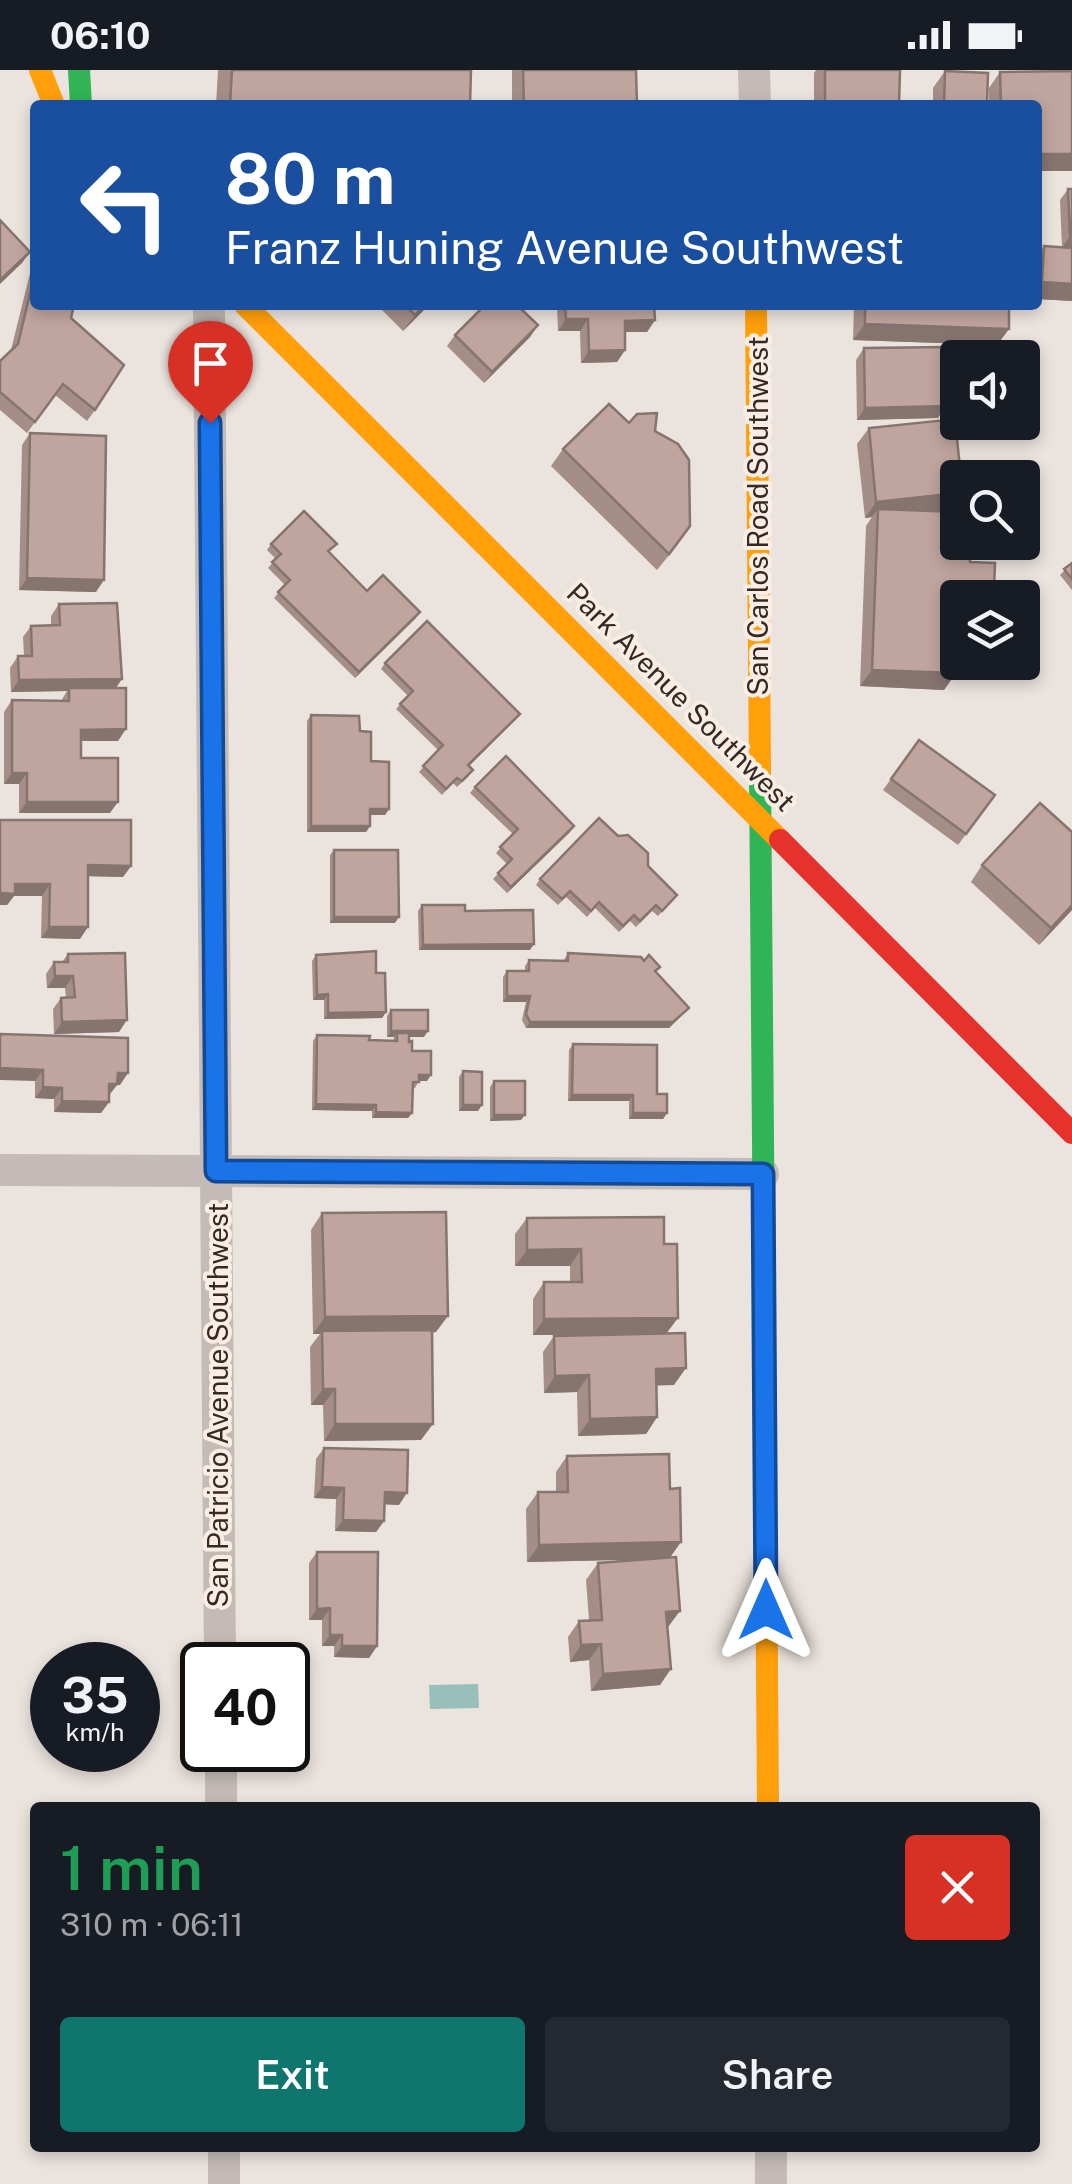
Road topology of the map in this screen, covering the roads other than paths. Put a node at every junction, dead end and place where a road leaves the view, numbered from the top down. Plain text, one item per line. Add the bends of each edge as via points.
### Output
1 (40, 70) edge
2 (80, 70) edge
3 (754, 70) edge
4 (52, 100) edge
5 (81, 100) edge
6 (754, 100) edge
7 (209, 310) edge
8 (250, 310) edge
9 (756, 310) edge
10 (760, 818) junction
11 (1072, 1133) edge
12 (0, 1170) edge
13 (216, 1171) junction
14 (763, 1174) junction
15 (220, 1642) edge
16 (221, 1772) edge
17 (221, 1802) edge
18 (768, 1802) edge
19 (224, 2152) edge
20 (771, 2152) edge
21 (224, 2184) edge
22 (771, 2184) edge

1 - 4 street
2 - 5 street
3 - 6 street
7 - 13 street, San Patricio Avenue Southwest
8 - 10 street, Park Avenue Southwest
9 - 10 street, San Carlos Road Southwest
10 - 11 street, Park Avenue Southwest
10 - 14 street, San Carlos Road Southwest
12 - 13 street
13 - 14 street
13 - 15 street, San Patricio Avenue Southwest
14 - 18 street, San Carlos Road Southwest
16 - 17 street
19 - 21 street
20 - 22 street

